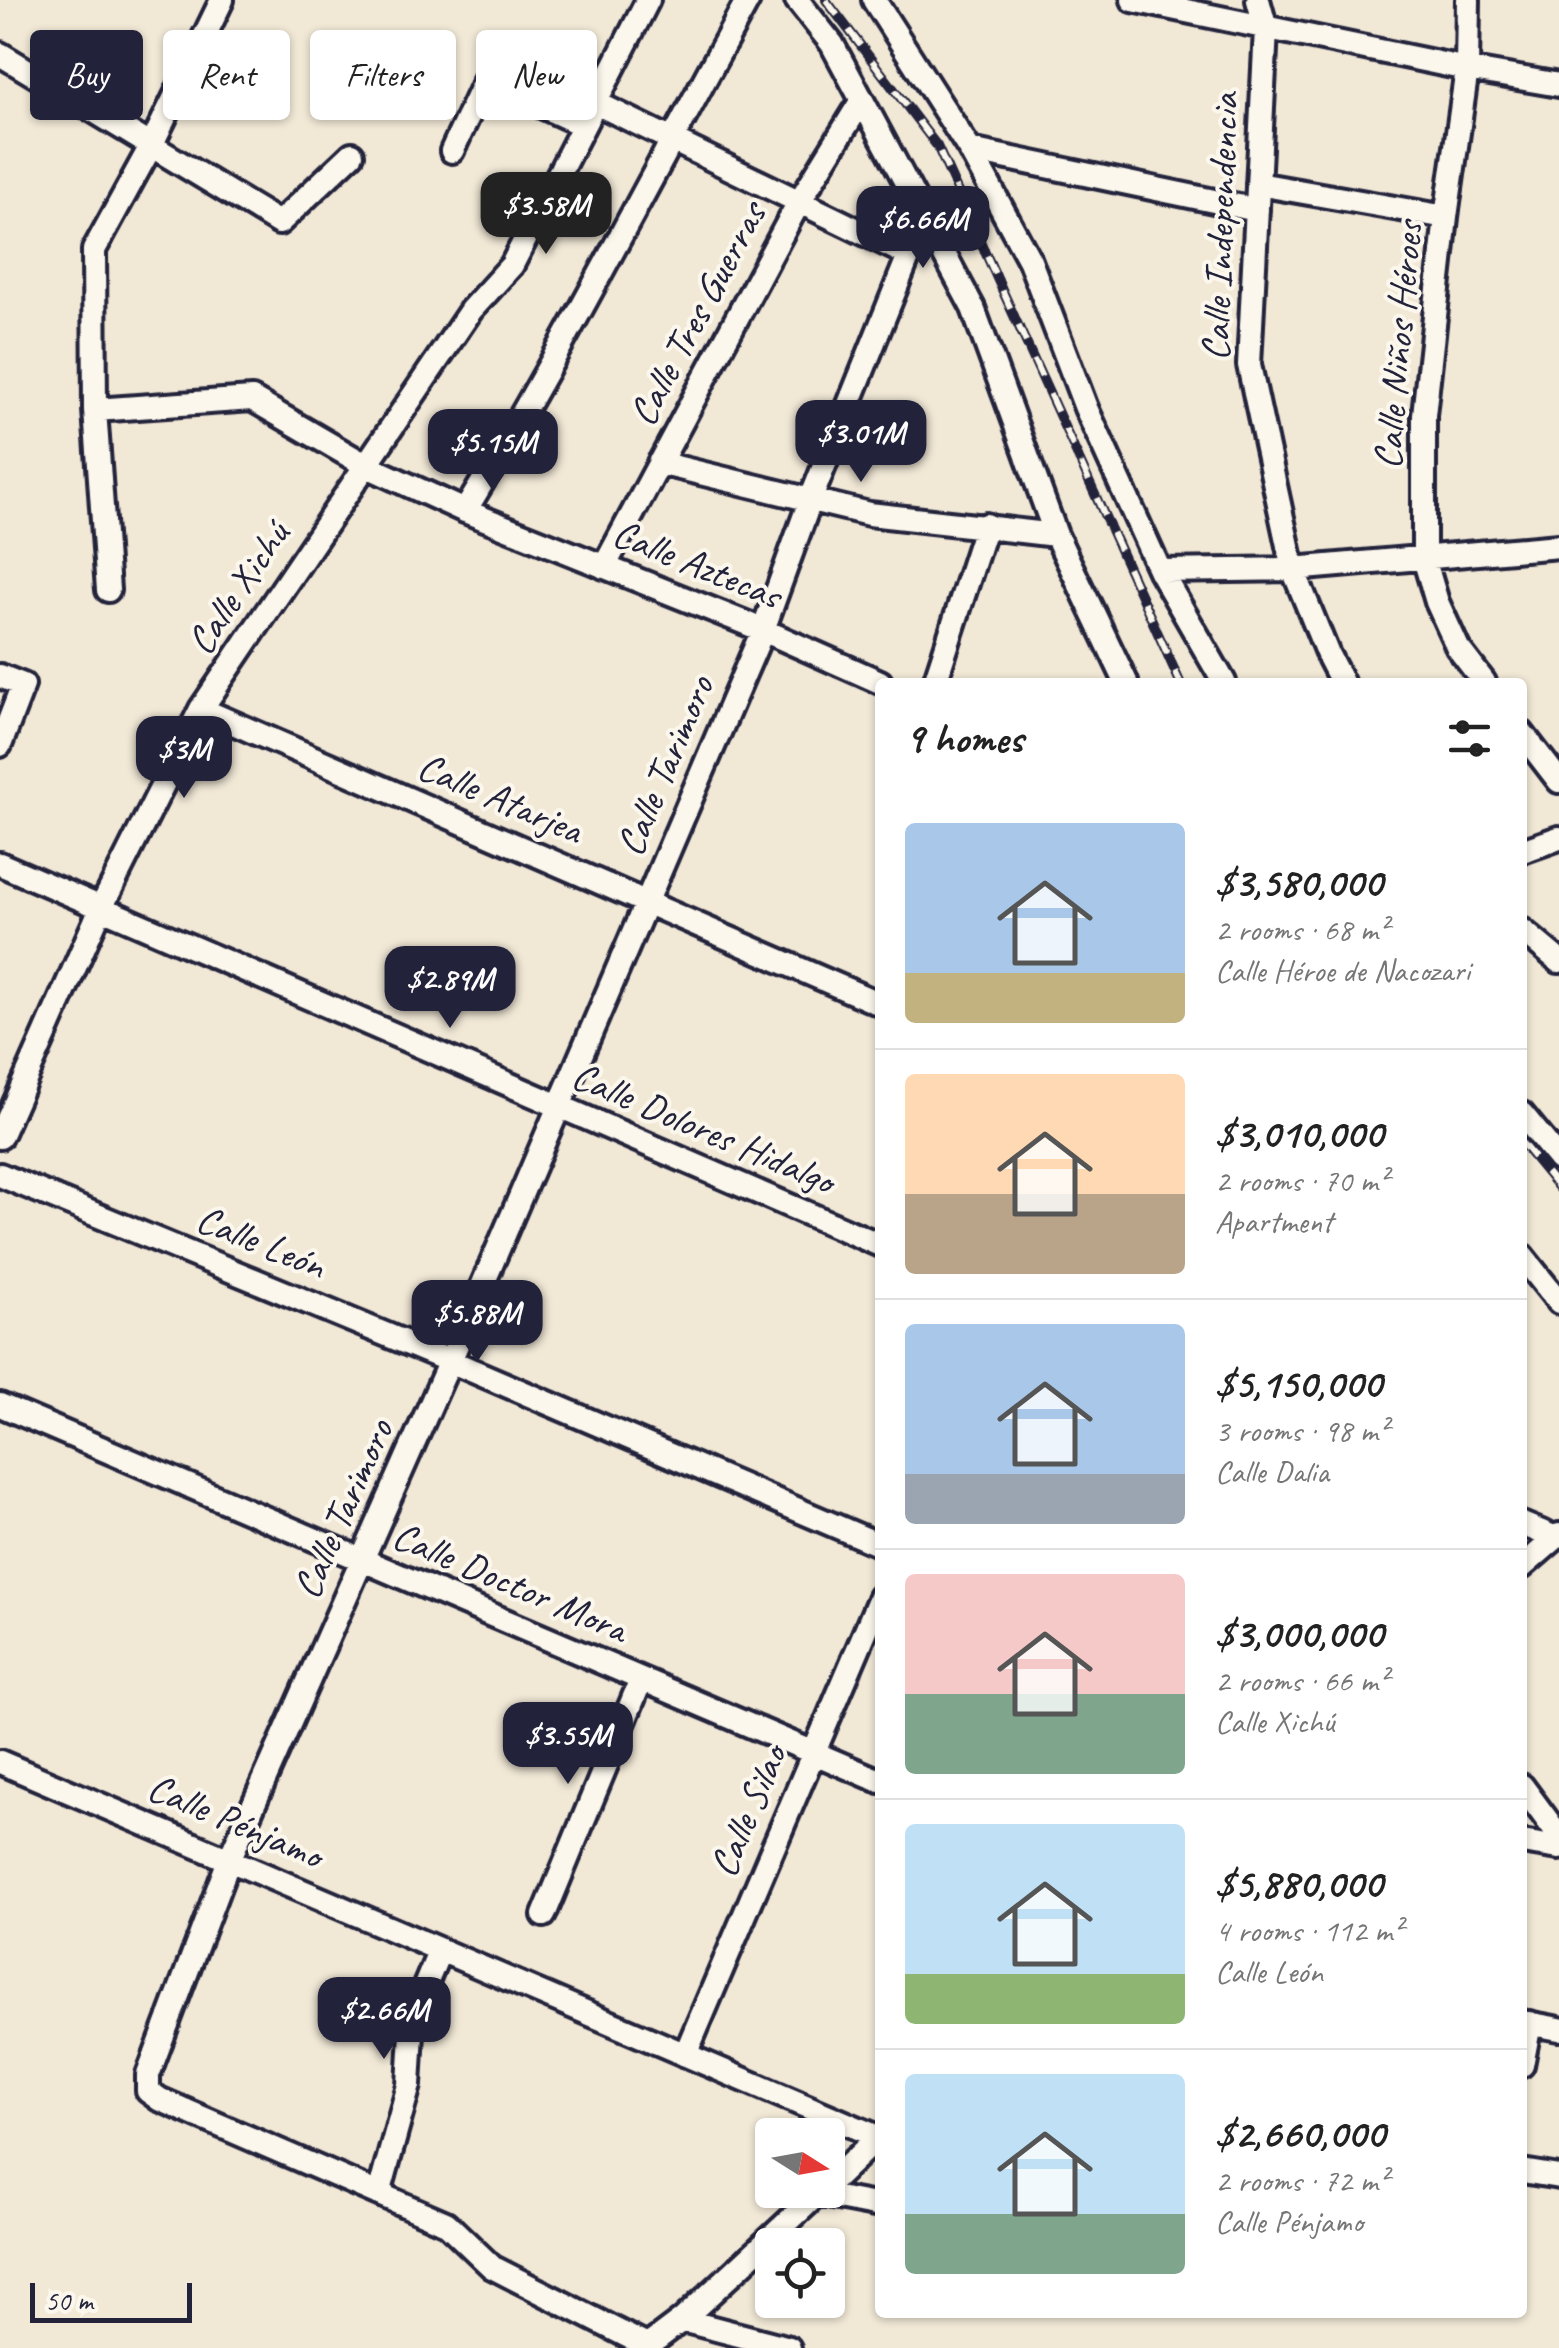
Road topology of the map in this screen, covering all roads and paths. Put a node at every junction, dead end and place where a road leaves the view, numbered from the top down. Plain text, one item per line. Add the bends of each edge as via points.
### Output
1 (222, 0) edge
2 (648, 0) edge
3 (748, 0) edge
4 (797, 0) edge
5 (874, 0) edge
6 (1132, 0) edge
7 (1258, 0) edge
8 (1468, 0) edge
9 (1266, 29) junction
10 (0, 54) edge
11 (1467, 69) junction
12 (1559, 86) edge
13 (597, 96) edge
14 (862, 100) junction
15 (597, 103) edge
16 (585, 120) edge
17 (583, 125) junction
18 (671, 139) junction
19 (151, 146) junction
20 (452, 150) dead end
21 (970, 150) junction
22 (352, 154) dead end
23 (1258, 184) junction
24 (799, 202) junction
25 (1257, 210) junction
26 (1446, 217) junction
27 (933, 234) junction
28 (910, 255) junction
29 (95, 410) junction
30 (659, 464) junction
31 (367, 466) junction
32 (810, 502) junction
33 (464, 511) junction
34 (986, 525) junction
35 (1056, 535) junction
36 (1559, 546) edge
37 (1424, 558) junction
38 (604, 566) junction
39 (1293, 570) junction
40 (1160, 571) junction
41 (108, 590) dead end
42 (763, 630) junction
43 (0, 676) edge
44 (936, 678) edge
45 (1124, 678) edge
46 (1222, 678) edge
47 (1340, 678) edge
48 (1481, 678) edge
49 (875, 680) edge
50 (200, 709) junction
51 (1527, 739) edge
52 (0, 746) edge
53 (1559, 781) edge
54 (1559, 838) edge
55 (1527, 849) edge
56 (0, 864) edge
57 (647, 903) junction
58 (102, 908) junction
59 (1527, 934) edge
60 (1559, 961) edge
61 (875, 1002) edge
62 (559, 1106) junction
63 (1527, 1120) edge
64 (0, 1137) edge
65 (1559, 1159) edge
66 (0, 1175) edge
67 (875, 1244) edge
68 (1527, 1262) edge
69 (1527, 1286) edge
70 (1557, 1300) edge
71 (450, 1361) junction
72 (0, 1404) edge
73 (1527, 1526) edge
74 (1557, 1537) edge
75 (875, 1543) edge
76 (362, 1560) junction
77 (1527, 1563) edge
78 (875, 1609) edge
79 (641, 1680) junction
80 (814, 1752) junction
81 (0, 1762) edge
82 (875, 1779) edge
83 (1527, 1793) edge
84 (1559, 1836) edge
85 (1527, 1843) edge
86 (1559, 1848) edge
87 (230, 1860) junction
88 (544, 1915) dead end
89 (440, 1950) junction
90 (1527, 2022) edge
91 (1559, 2028) edge
92 (685, 2055) junction
93 (875, 2134) edge
94 (875, 2140) edge
95 (845, 2168) edge
96 (1527, 2172) edge
97 (1559, 2176) edge
98 (378, 2194) junction
99 (845, 2196) edge
100 (875, 2205) edge
101 (803, 2208) edge
102 (682, 2320) junction
103 (646, 2347) edge
104 (789, 2348) edge

1 - 19 street
2 - 13 street, Calle Xichú
3 - 18 street
4 - 14 street via 832,44
5 - 21 street
6 - 9 street
7 - 9 street, Calle Independencia
8 - 11 street, Calle Niños Héroes
9 - 11 street
9 - 23 street, Calle Independencia
10 - 19 street
11 - 12 street
11 - 26 street, Calle Niños Héroes
14 - 24 street, Calle Tres Guerras
14 - 27 street
15 - 18 street
16 - 17 street, Calle Xichú
17 - 20 street via 484,80
17 - 31 street, Calle Xichú via 512,265 471,310
18 - 24 street
18 - 33 street via 578,318
19 - 22 street via 279,223
19 - 29 street via 94,250
21 - 25 street
21 - 40 street via 1030,262
23 - 25 street, Calle Independencia
23 - 26 street
24 - 28 street
24 - 30 street, Calle Tres Guerras
25 - 39 street, Calle Independencia via 1249,365
26 - 37 street, Calle Niños Héroes via 1424,415
27 - 28 street
27 - 35 street via 973,308
28 - 32 street, Calle Tarimoro
29 - 31 street, Calle Aztecas via 252,399
29 - 41 street
30 - 32 street
30 - 38 street, Calle Tres Guerras
31 - 33 street, Calle Aztecas
31 - 50 street, Calle Xichú
32 - 34 street
32 - 42 street, Calle Tarimoro
33 - 38 street, Calle Aztecas
34 - 35 street
34 - 44 street
35 - 45 street
36 - 37 street
37 - 39 street
37 - 48 street, Calle Niños Héroes via 1436,602
38 - 42 street, Calle Aztecas
39 - 40 street
39 - 47 street, Calle Independencia
40 - 46 street
42 - 49 street, Calle Aztecas
42 - 57 street, Calle Tarimoro
43 - 52 street via 24,685
50 - 57 street, Calle Atarjea
50 - 58 street, Calle Xichú
51 - 53 street
54 - 55 street
56 - 58 street, Calle Dolores Hidalgo
57 - 61 street, Calle Atarjea
57 - 62 street, Calle Tarimoro
58 - 62 street, Calle Dolores Hidalgo
58 - 64 street, Calle Xichú
59 - 60 street
62 - 67 street, Calle Dolores Hidalgo
62 - 71 street, Calle Tarimoro
63 - 65 street
66 - 71 street, Calle León
68 - 70 street
69 - 70 street
71 - 75 street, Calle León
71 - 76 street, Calle Tarimoro
72 - 76 street, Calle Doctor Mora
73 - 74 street
74 - 77 street
76 - 79 street, Calle Doctor Mora
76 - 87 street, Calle Tarimoro
78 - 80 street, Calle Silao
79 - 80 street, Calle Doctor Mora
79 - 88 street
80 - 82 street, Calle Doctor Mora
80 - 92 street, Calle Silao
81 - 87 street, Calle Pénjamo
83 - 84 street
85 - 86 street
87 - 89 street, Calle Pénjamo
87 - 98 street, Calle Tarimoro via 148,2075 148,2091
89 - 92 street, Calle Pénjamo
89 - 98 street via 412,2015 409,2085
90 - 91 street
92 - 93 street, Calle Pénjamo
94 - 95 street
96 - 97 street
98 - 103 street via 446,2223 492,2268
99 - 100 street
101 - 102 street
102 - 103 street
102 - 104 street

